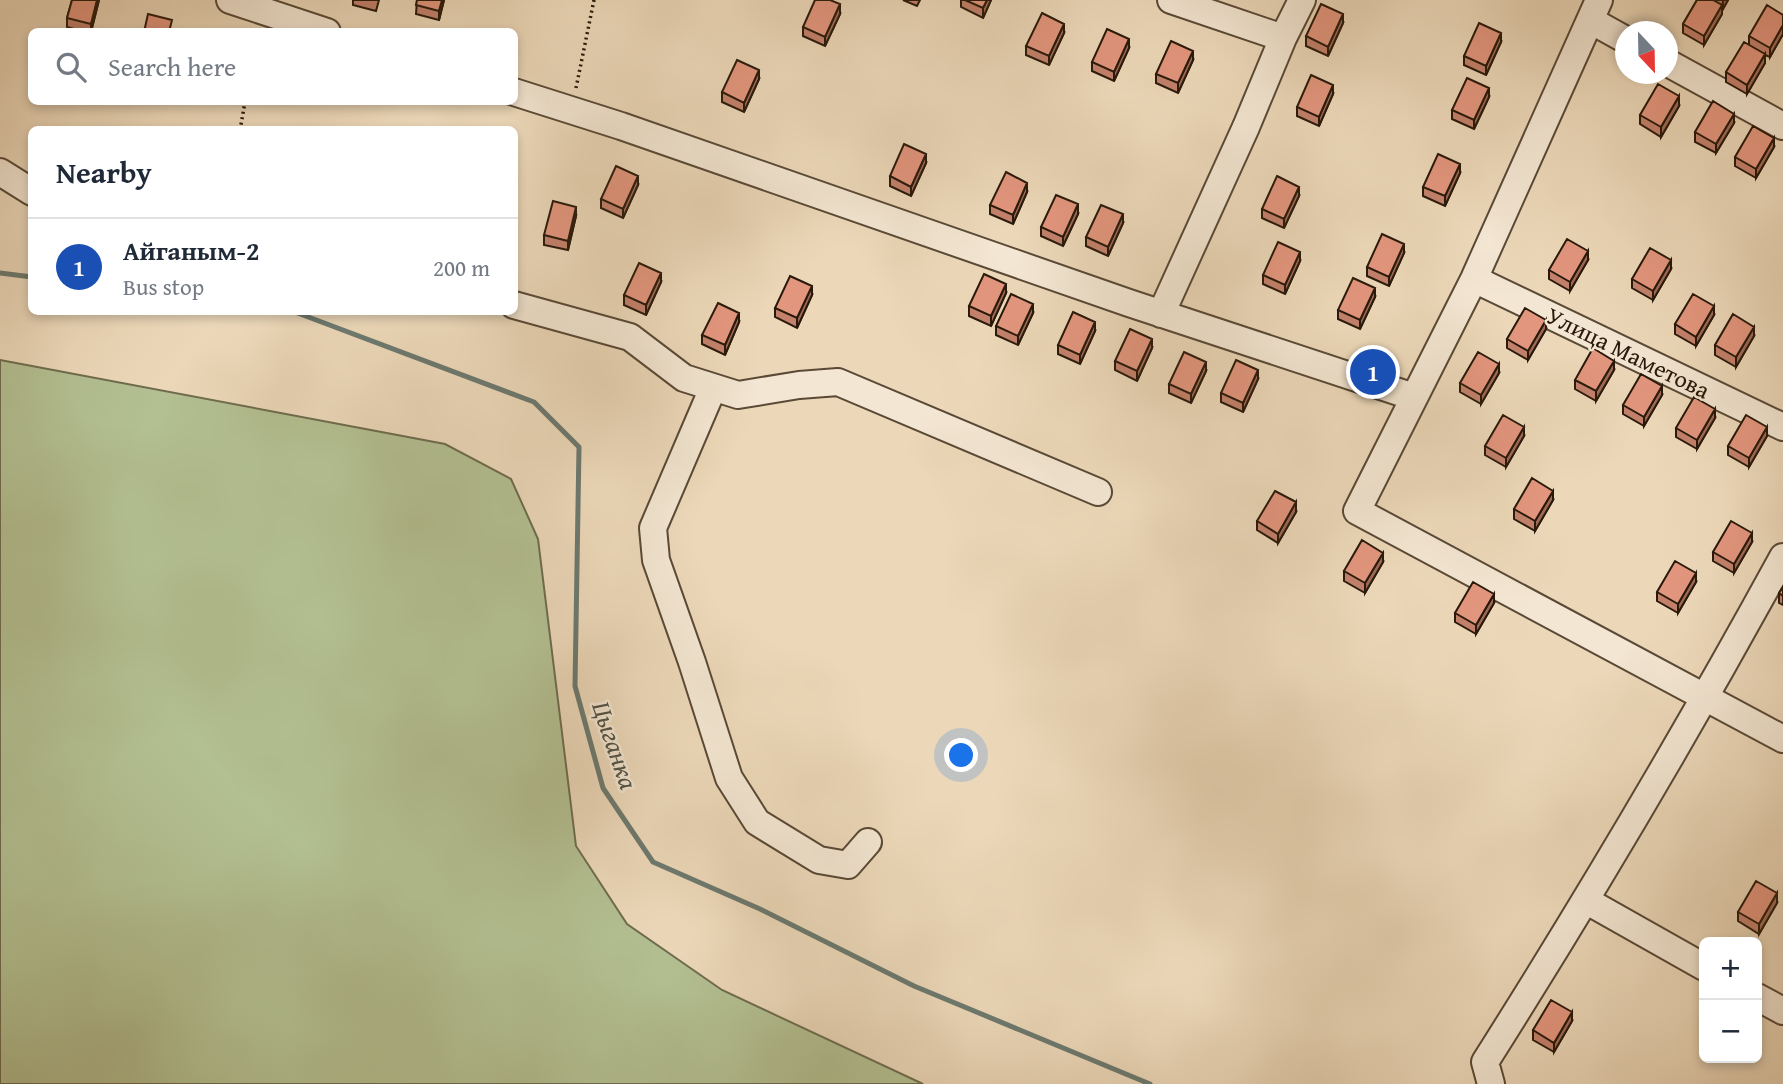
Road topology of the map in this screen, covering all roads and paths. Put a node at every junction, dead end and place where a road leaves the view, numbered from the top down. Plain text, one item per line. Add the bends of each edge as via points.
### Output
1 (230, 0) edge
2 (594, 0) edge
3 (1171, 0) edge
4 (1302, 0) edge
5 (1595, 10) edge
6 (315, 28) edge
7 (1615, 29) edge
8 (1283, 38) junction
9 (1678, 68) edge
10 (518, 93) edge
11 (244, 105) edge
12 (572, 110) junction
13 (241, 126) edge
14 (1783, 126) edge
15 (0, 172) edge
16 (28, 190) edge
17 (1474, 279) junction
18 (518, 306) edge
19 (1161, 314) junction
20 (713, 388) junction
21 (1414, 397) junction
22 (1783, 428) edge
23 (1098, 492) dead end
24 (1783, 557) edge
25 (1706, 698) junction
26 (1783, 739) edge
27 (867, 842) dead end
28 (1587, 901) junction
29 (1699, 964) edge
30 (1762, 1000) edge
31 (1783, 1011) edge
32 (1491, 1084) edge

1 - 6 street
2 - 12 path
3 - 8 street
4 - 8 street
5 - 7 street
5 - 17 street
8 - 19 street
9 - 14 street
10 - 12 street
11 - 13 path
12 - 19 street
15 - 16 street
17 - 21 street
17 - 22 street, Улица Маметова
18 - 20 street via 630,337 684,378
19 - 21 street
20 - 23 street via 738,395 838,382
20 - 27 street via 653,528 656,559 729,778 757,822 819,860 848,865
21 - 25 street via 1357,510
24 - 25 street
25 - 26 street
25 - 28 street
28 - 29 street
28 - 32 street via 1485,1062
30 - 31 street

